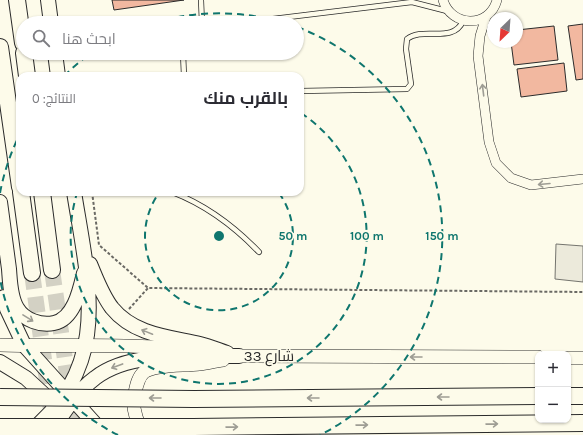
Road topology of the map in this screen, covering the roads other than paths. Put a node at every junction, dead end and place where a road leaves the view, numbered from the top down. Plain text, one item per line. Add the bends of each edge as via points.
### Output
1 (17, 0) edge
2 (48, 0) edge
3 (201, 0) edge
4 (443, 0) edge
5 (506, 0) edge
6 (414, 1) edge
7 (495, 4) edge
8 (448, 11) junction
9 (19, 16) edge
10 (50, 16) edge
11 (202, 16) edge
12 (295, 16) edge
13 (486, 17) junction
14 (463, 21) junction
15 (0, 47) edge
16 (25, 60) edge
17 (56, 60) edge
18 (183, 60) edge
19 (26, 72) edge
20 (57, 72) edge
21 (184, 72) edge
22 (304, 91) edge
23 (16, 159) edge
24 (583, 179) edge
25 (22, 196) edge
26 (43, 196) edge
27 (75, 196) edge
28 (181, 196) edge
29 (0, 202) edge
30 (83, 246) junction
31 (259, 252) dead end
32 (0, 265) edge
33 (86, 266) junction
34 (52, 270) tunnel mouth
35 (32, 273) tunnel mouth
36 (0, 344) edge
37 (24, 345) junction
38 (86, 346) junction
39 (239, 356) junction
40 (535, 357) edge
41 (571, 358) edge
42 (583, 358) edge
43 (0, 362) edge
44 (70, 396) junction
45 (535, 396) edge
46 (571, 396) edge
47 (583, 396) edge
48 (0, 397) edge
49 (60, 409) junction
50 (583, 423) edge
51 (0, 427) edge
52 (26, 435) edge
53 (49, 435) edge
54 (84, 435) edge
55 (105, 435) edge
56 (145, 435) edge

1 - 9 highway
2 - 10 main road
3 - 11 lane
4 - 8 street
5 - 7 street
6 - 8 lane
6 - 12 lane
7 - 13 street
8 - 14 street
13 - 14 street via 475,22
24 -> 13 street via 531,184 511,178 496,162 489,142 478,56 480,36
14 - 22 lane via 458,29 452,32 412,35 407,39 411,84 407,88
15 - 23 highway
16 - 19 highway
17 - 20 main road
18 - 21 lane
25 - 35 highway
26 - 34 highway
27 - 30 main road
28 - 31 lane via 223,220
29 -> 33 main road via 12,292 16,307 27,318 46,324 56,323 64,318 76,300
30 - 33 main road
39 -> 30 main road via 150,334 122,318 104,295
32 - 37 main road via 7,309
33 - 38 main road via 90,315
36 - 37 street, شارع 33
37 - 38 street, شارع 33
37 - 44 main road
38 - 39 street, شارع 33 via 172,347
38 - 44 main road
40 -> 39 street, شارع 33
39 -> 44 main road via 148,358 129,361 112,367
39 - 56 street via 144,372 136,386 134,401 140,428
41 - 42 street
43 - 49 main road via 26,378
44 - 49 main road
44 - 55 main road
45 -> 48 highway, bridge
46 - 47 highway
49 - 52 main road
49 - 53 main road
49 - 54 main road
51 -> 50 highway, bridge

